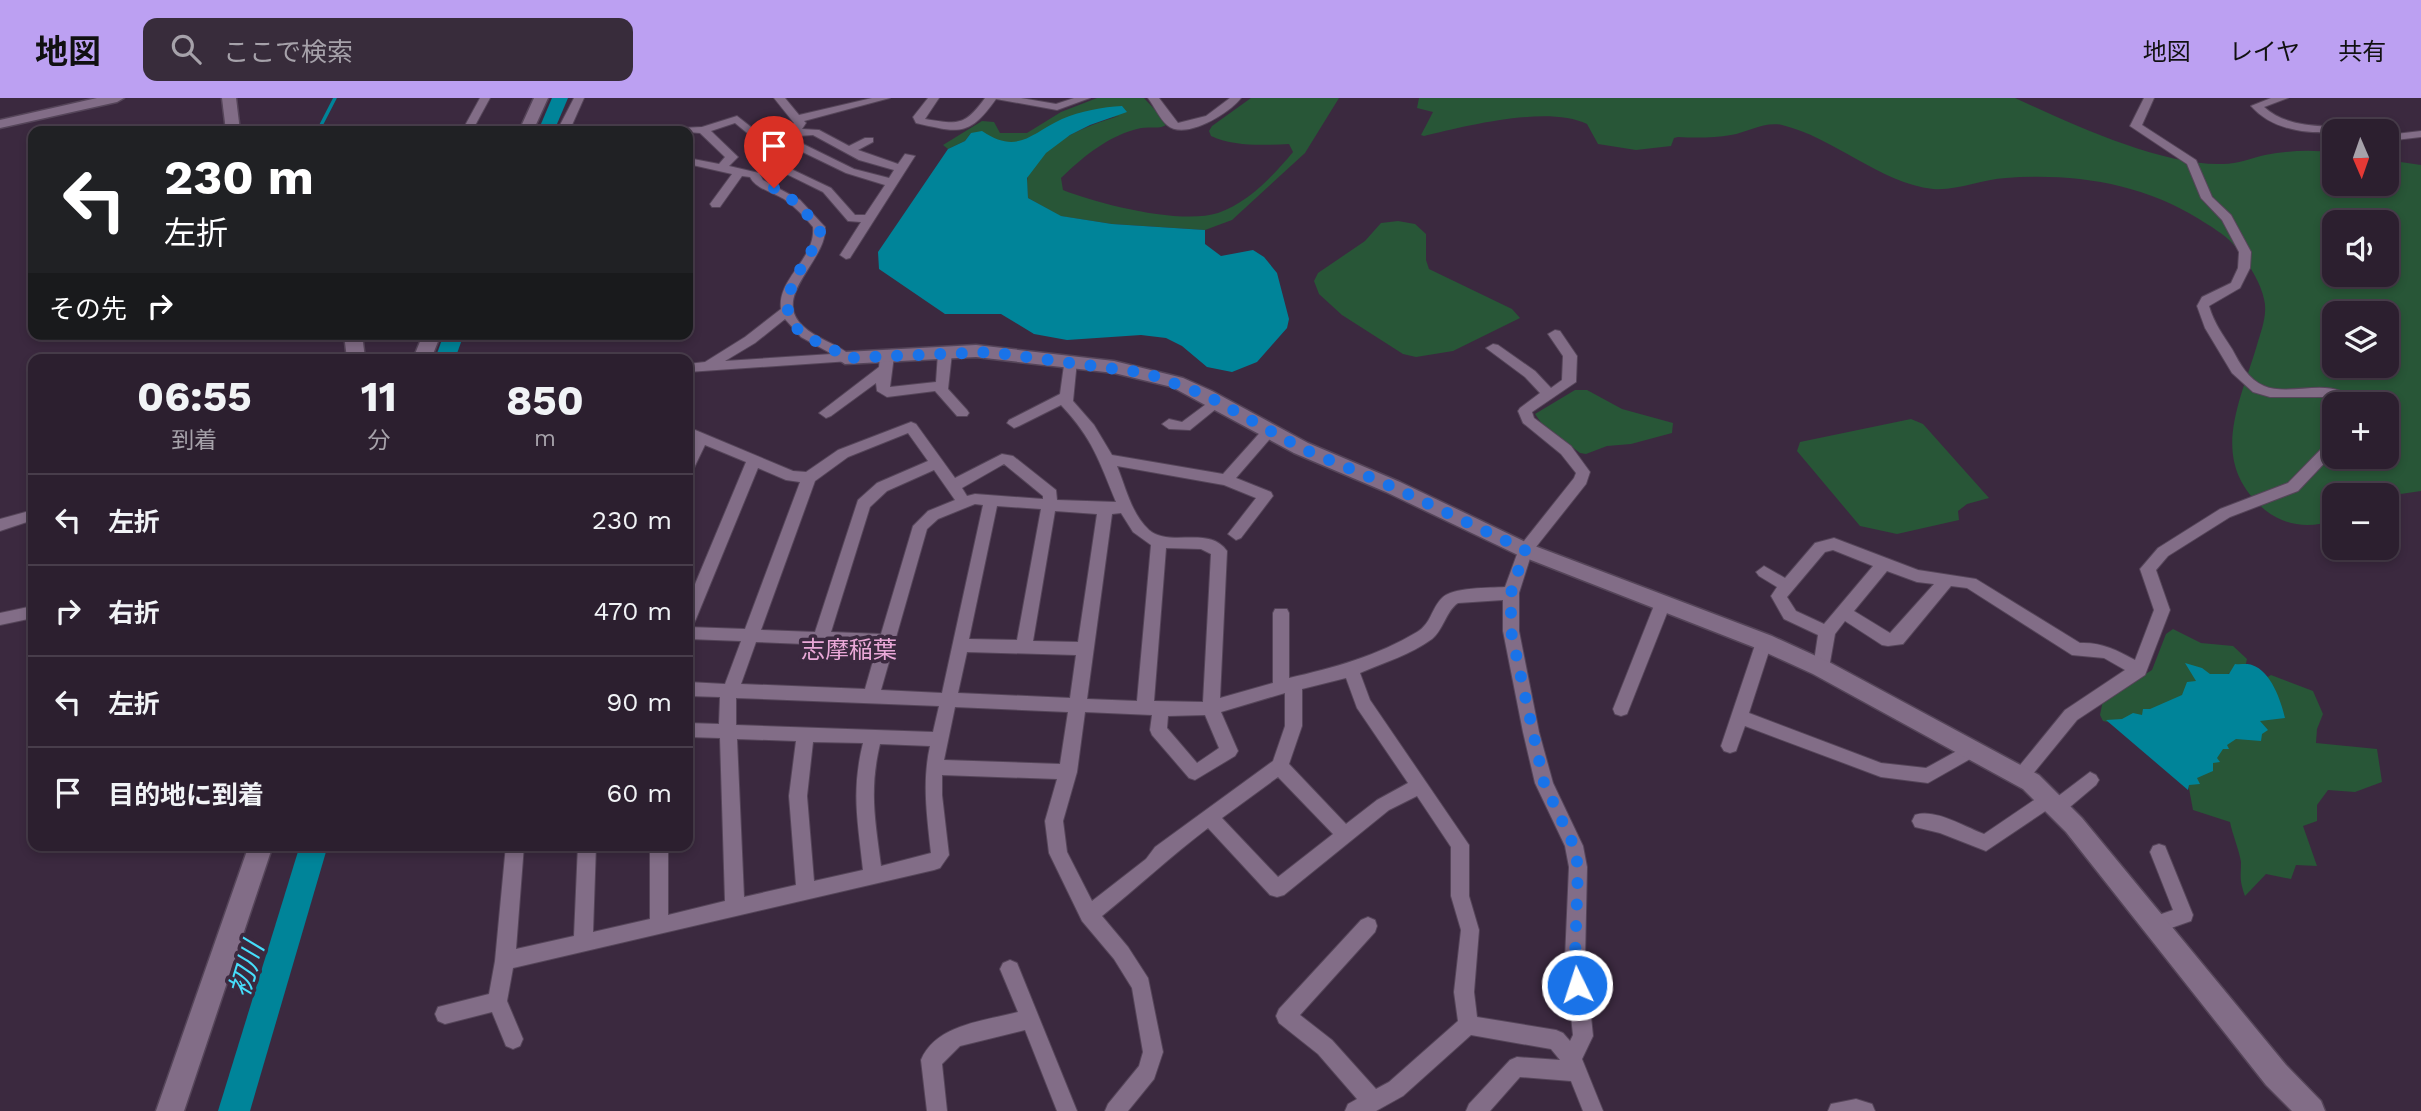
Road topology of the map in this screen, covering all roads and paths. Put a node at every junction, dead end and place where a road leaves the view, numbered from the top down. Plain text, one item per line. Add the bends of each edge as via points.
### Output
1 (117, 98) edge
2 (229, 98) edge
3 (485, 98) edge
4 (541, 98) edge
5 (579, 98) edge
6 (779, 98) edge
7 (885, 98) edge
8 (934, 98) edge
9 (991, 98) edge
10 (1000, 98) edge
11 (1085, 98) edge
12 (1153, 98) edge
13 (1236, 98) edge
14 (2149, 98) edge
15 (2283, 98) edge
16 (797, 119) junction
17 (0, 124) edge
18 (232, 126) edge
19 (470, 126) edge
20 (528, 126) edge
21 (566, 126) edge
22 (2322, 129) edge
23 (693, 130) edge
24 (703, 130) junction
25 (2421, 134) edge
26 (792, 137) junction
27 (2399, 137) edge
28 (869, 140) dead end
29 (848, 151) junction
30 (778, 152) junction
31 (909, 156) dead end
32 (693, 162) edge
33 (768, 162) junction
34 (721, 168) junction
35 (901, 168) junction
36 (739, 172) junction
37 (755, 175) junction
38 (892, 183) junction
39 (716, 204) dead end
40 (868, 219) junction
41 (846, 255) dead end
42 (787, 311) junction
43 (1555, 334) dead end
44 (1493, 348) dead end
45 (945, 353) junction
46 (845, 358) junction
47 (1070, 361) junction
48 (886, 363) junction
49 (706, 367) junction
50 (693, 368) edge
51 (940, 388) junction
52 (2330, 392) edge
53 (1549, 394) junction
54 (1066, 397) junction
55 (1217, 401) junction
56 (826, 413) dead end
57 (962, 413) dead end
58 (1014, 423) dead end
59 (1169, 424) dead end
60 (1270, 430) junction
61 (694, 434) edge
62 (2322, 457) edge
63 (1108, 459) junction
64 (754, 460) junction
65 (937, 463) junction
66 (809, 478) junction
67 (1226, 480) junction
68 (953, 486) junction
69 (991, 500) junction
70 (964, 502) junction
71 (1048, 504) junction
72 (1123, 507) junction
73 (1105, 509) junction
74 (28, 517) edge
75 (0, 525) edge
76 (1236, 534) dead end
77 (1159, 541) junction
78 (1525, 550) junction
79 (1884, 564) junction
80 (1764, 572) dead end
81 (1947, 580) junction
82 (1787, 586) junction
83 (1511, 593) junction
84 (1663, 603) junction
85 (693, 607) edge
86 (1843, 612) junction
87 (28, 613) edge
88 (1281, 613) dead end
89 (0, 620) edge
90 (1827, 632) junction
91 (693, 633) edge
92 (752, 636) junction
93 (821, 638) junction
94 (886, 641) junction
95 (1764, 642) junction
96 (961, 645) junction
97 (1024, 647) junction
98 (1085, 649) junction
99 (1821, 668) junction
100 (1351, 670) junction
101 (2139, 670) junction
102 (1287, 685) junction
103 (693, 689) edge
104 (730, 690) junction
105 (872, 696) junction
106 (950, 699) junction
107 (1078, 705) junction
108 (1153, 708) junction
109 (1211, 708) junction
110 (1621, 709) dead end
111 (1740, 717) junction
112 (693, 730) edge
113 (727, 731) junction
114 (805, 734) junction
115 (873, 736) junction
116 (940, 739) junction
117 (1730, 746) dead end
118 (1973, 749) junction
119 (1279, 766) junction
120 (934, 767) junction
121 (1068, 772) junction
122 (2022, 775) junction
123 (2090, 780) dead end
124 (1418, 787) junction
125 (2054, 803) junction
126 (1209, 817) junction
127 (1921, 821) dead end
128 (1345, 835) junction
129 (259, 851) edge
130 (514, 851) edge
131 (587, 851) edge
132 (659, 851) edge
133 (2159, 852) dead end
134 (873, 876) junction
135 (806, 891) junction
136 (735, 907) junction
137 (1089, 915) junction
138 (2154, 925) junction
139 (659, 926) junction
140 (1368, 926) dead end
141 (583, 944) junction
142 (505, 961) junction
143 (1010, 969) dead end
144 (497, 1001) junction
145 (450, 1013) dead end
146 (1030, 1019) junction
147 (1468, 1026) junction
148 (513, 1039) dead end
149 (1574, 1065) junction
150 (1364, 1106) edge
151 (170, 1111) edge
152 (937, 1111) edge
153 (1067, 1111) edge
154 (1115, 1111) edge
155 (1476, 1111) edge
156 (1593, 1111) edge
157 (1838, 1111) edge
158 (1865, 1111) edge
159 (2311, 1111) edge

1 - 17 street
2 - 18 street
3 - 19 street
4 - 20 street
5 - 21 street
6 - 16 street
7 - 16 street
8 - 9 street via 920,121 961,127 974,123
10 - 11 street via 1057,107
12 - 13 street via 1177,126 1215,115
14 - 52 street via 2136,126 2192,162 2207,198 2227,218 2245,252 2236,285 2203,306 2216,337 2247,382 2269,392
15 - 22 street via 2256,106 2292,127
16 - 26 street via 800,123
23 - 24 street
24 - 30 street via 737,119
24 - 34 street via 732,157
25 - 27 street
26 - 29 street via 815,132
26 - 30 street
26 - 38 street via 850,171
28 - 29 street
29 - 35 street
30 - 33 street
31 - 35 street
32 - 34 street
33 - 37 street
33 - 40 street via 827,190 852,218
34 - 36 street
35 - 38 street
36 - 37 street
36 - 39 street
37 - 42 street via 758,182 797,203 820,229 788,294
38 - 40 street
40 - 41 street
42 - 46 street via 800,332
42 - 49 street
43 - 53 street via 1572,365 1569,382
44 - 53 street
45 - 47 street via 1004,353
45 - 48 street
45 - 51 street
46 - 48 street
46 - 49 street
47 - 54 street
47 - 55 street via 1146,373
48 - 51 street via 882,388 887,392
48 - 56 street
49 - 50 street
51 - 57 street
53 - 78 street via 1532,402 1525,411 1528,420 1566,450 1583,472
54 - 58 street
54 - 63 street
55 - 59 street via 1185,427
55 - 60 street
60 - 67 street
60 - 78 street
61 - 64 street
62 - 101 street via 2293,487 2225,513 2163,552 2147,569 2162,610
63 - 67 street
63 - 72 street
64 - 66 street via 791,476
64 - 85 street
65 - 66 street via 911,428 834,458
65 - 68 street
65 - 93 street via 882,486 863,504
66 - 92 street
67 - 76 street via 1266,496
68 - 70 street
68 - 71 street via 1008,460 1051,494
69 - 70 street
69 - 71 street
69 - 96 street
70 - 94 street via 920,526
71 - 73 street
71 - 97 street
72 - 73 street
72 - 77 street via 1145,535
73 - 98 street
74 - 75 street
77 - 108 street
77 - 109 street via 1209,542 1219,551
78 - 83 street
78 - 84 street
79 - 81 street via 1917,576
79 - 82 street via 1834,544 1820,547
79 - 86 street
80 - 82 street
81 - 86 street via 1898,639 1888,640
81 - 101 street via 1970,583 2069,645 2108,653
82 - 90 street via 1779,596 1790,615
83 - 100 street via 1455,597 1424,636
83 - 149 street via 1511,631 1531,732 1544,783 1574,846 1578,867 1575,959 1583,1036
84 - 95 street
84 - 110 street
86 - 90 street
87 - 89 street
88 - 102 street
90 - 99 street
91 - 92 street
92 - 93 street
92 - 104 street
93 - 94 street
94 - 105 street
95 - 99 street
95 - 111 street
96 - 97 street
96 - 106 street
97 - 98 street
98 - 107 street
99 - 118 street
100 - 102 street
100 - 124 street via 1363,703
101 - 122 street via 2071,715
102 - 109 street
102 - 119 street via 1295,727
103 - 104 street
104 - 105 street
104 - 113 street
105 - 106 street
106 - 107 street
106 - 116 street
107 - 108 street
107 - 121 street
108 - 109 street
108 - 109 street via 1158,730 1195,773 1229,751
111 - 117 street
111 - 118 street via 1881,770 1928,776
112 - 113 street
113 - 114 street
113 - 136 street
114 - 115 street
114 - 135 street via 798,796
115 - 116 street
115 - 134 street via 863,793
116 - 120 street
118 - 122 street
119 - 126 street
119 - 128 street
120 - 121 street
120 - 134 street via 940,855 933,862
121 - 137 street via 1054,821 1058,853
122 - 125 street
123 - 125 street
124 - 128 street via 1383,805
124 - 147 street via 1457,836 1462,852 1460,896 1470,930 1464,992
125 - 127 street via 1986,844
125 - 138 street
126 - 128 street via 1277,889
126 - 137 street
129 - 151 street
130 - 142 street
131 - 141 street
132 - 139 street
133 - 138 street via 2184,915
134 - 135 street
135 - 136 street
136 - 139 street
137 - 154 street via 1141,985 1153,1052 1147,1072
138 - 159 street via 2276,1075
139 - 141 street
140 - 150 street via 1286,1016 1325,1047
141 - 142 street
142 - 144 street
143 - 146 street
144 - 145 street
144 - 148 street
146 - 152 street via 955,1038 931,1060
146 - 153 street
147 - 149 street via 1556,1040
147 - 150 street via 1396,1089
149 - 155 street via 1517,1067
149 - 156 street
157 - 158 street

